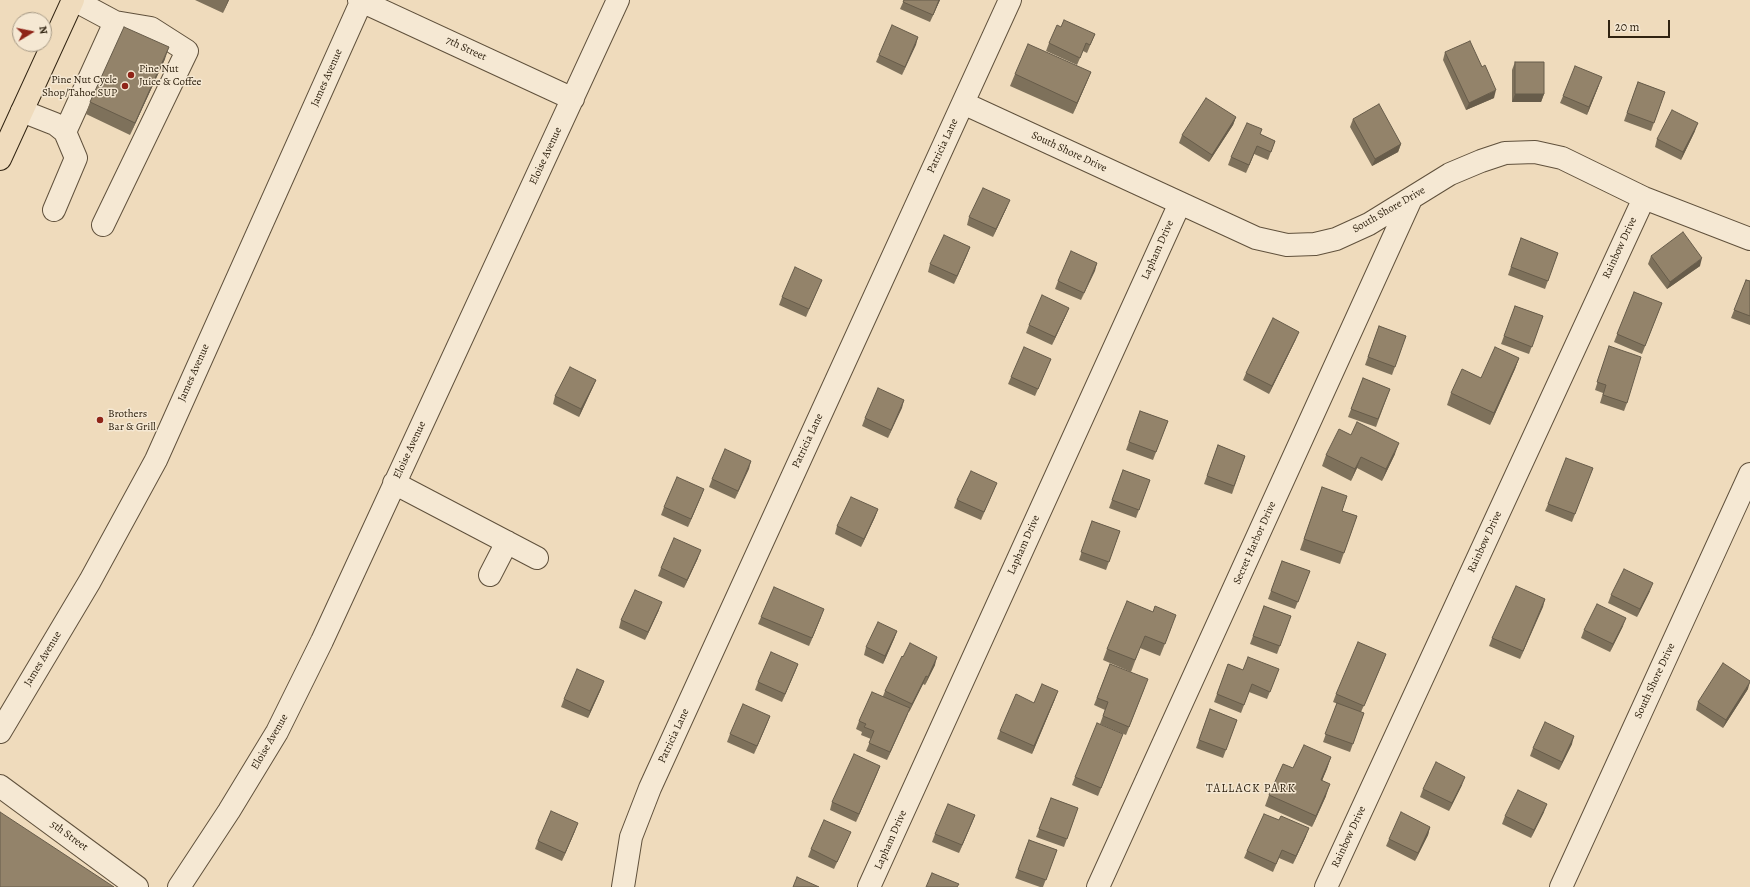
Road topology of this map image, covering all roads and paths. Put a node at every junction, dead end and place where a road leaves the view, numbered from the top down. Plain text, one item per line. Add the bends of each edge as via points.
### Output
1 (73, 0) edge
2 (361, 0) edge
3 (618, 0) edge
4 (1010, 0) edge
5 (115, 22) junction
6 (573, 98) junction
7 (963, 103) junction
8 (22, 111) junction
9 (65, 132) junction
10 (0, 159) edge
11 (1644, 198) junction
12 (1411, 199) junction
13 (1180, 203) junction
14 (54, 210) dead end
15 (103, 225) dead end
16 (1750, 238) edge
17 (1750, 474) edge
18 (394, 483) junction
19 (507, 542) junction
20 (537, 558) dead end
21 (490, 575) dead end
22 (0, 732) edge
23 (0, 786) edge
24 (137, 887) edge
25 (179, 887) edge
26 (623, 887) edge
27 (869, 887) edge
28 (1098, 887) edge
29 (1326, 887) edge
30 (1561, 887) edge

1 - 5 street
1 - 8 main road
2 - 6 street, 7th Street
2 - 22 street, James Avenue via 156,460 90,581
3 - 6 street, Eloise Avenue
4 - 7 street, Patricia Lane
5 - 9 street
5 - 15 street via 151,28 187,50
6 - 18 street, Eloise Avenue
7 - 13 street, South Shore Drive
7 - 26 street, Patricia Lane via 650,788 631,837
8 - 9 street via 55,124
8 - 10 main road
9 - 14 street via 76,158
11 - 12 street, South Shore Drive via 1562,158 1535,152 1505,153 1481,161 1450,174
11 - 16 street, South Shore Drive
11 - 29 street, Rainbow Drive
12 - 13 street, South Shore Drive via 1369,224 1336,239 1315,244 1287,245 1256,238
12 - 28 street, Secret Harbor Drive
13 - 27 street, Lapham Drive
17 - 30 street, South Shore Drive
18 - 19 street
18 - 25 street, Eloise Avenue via 278,732
19 - 20 street
19 - 21 street
23 - 24 street, 5th Street

